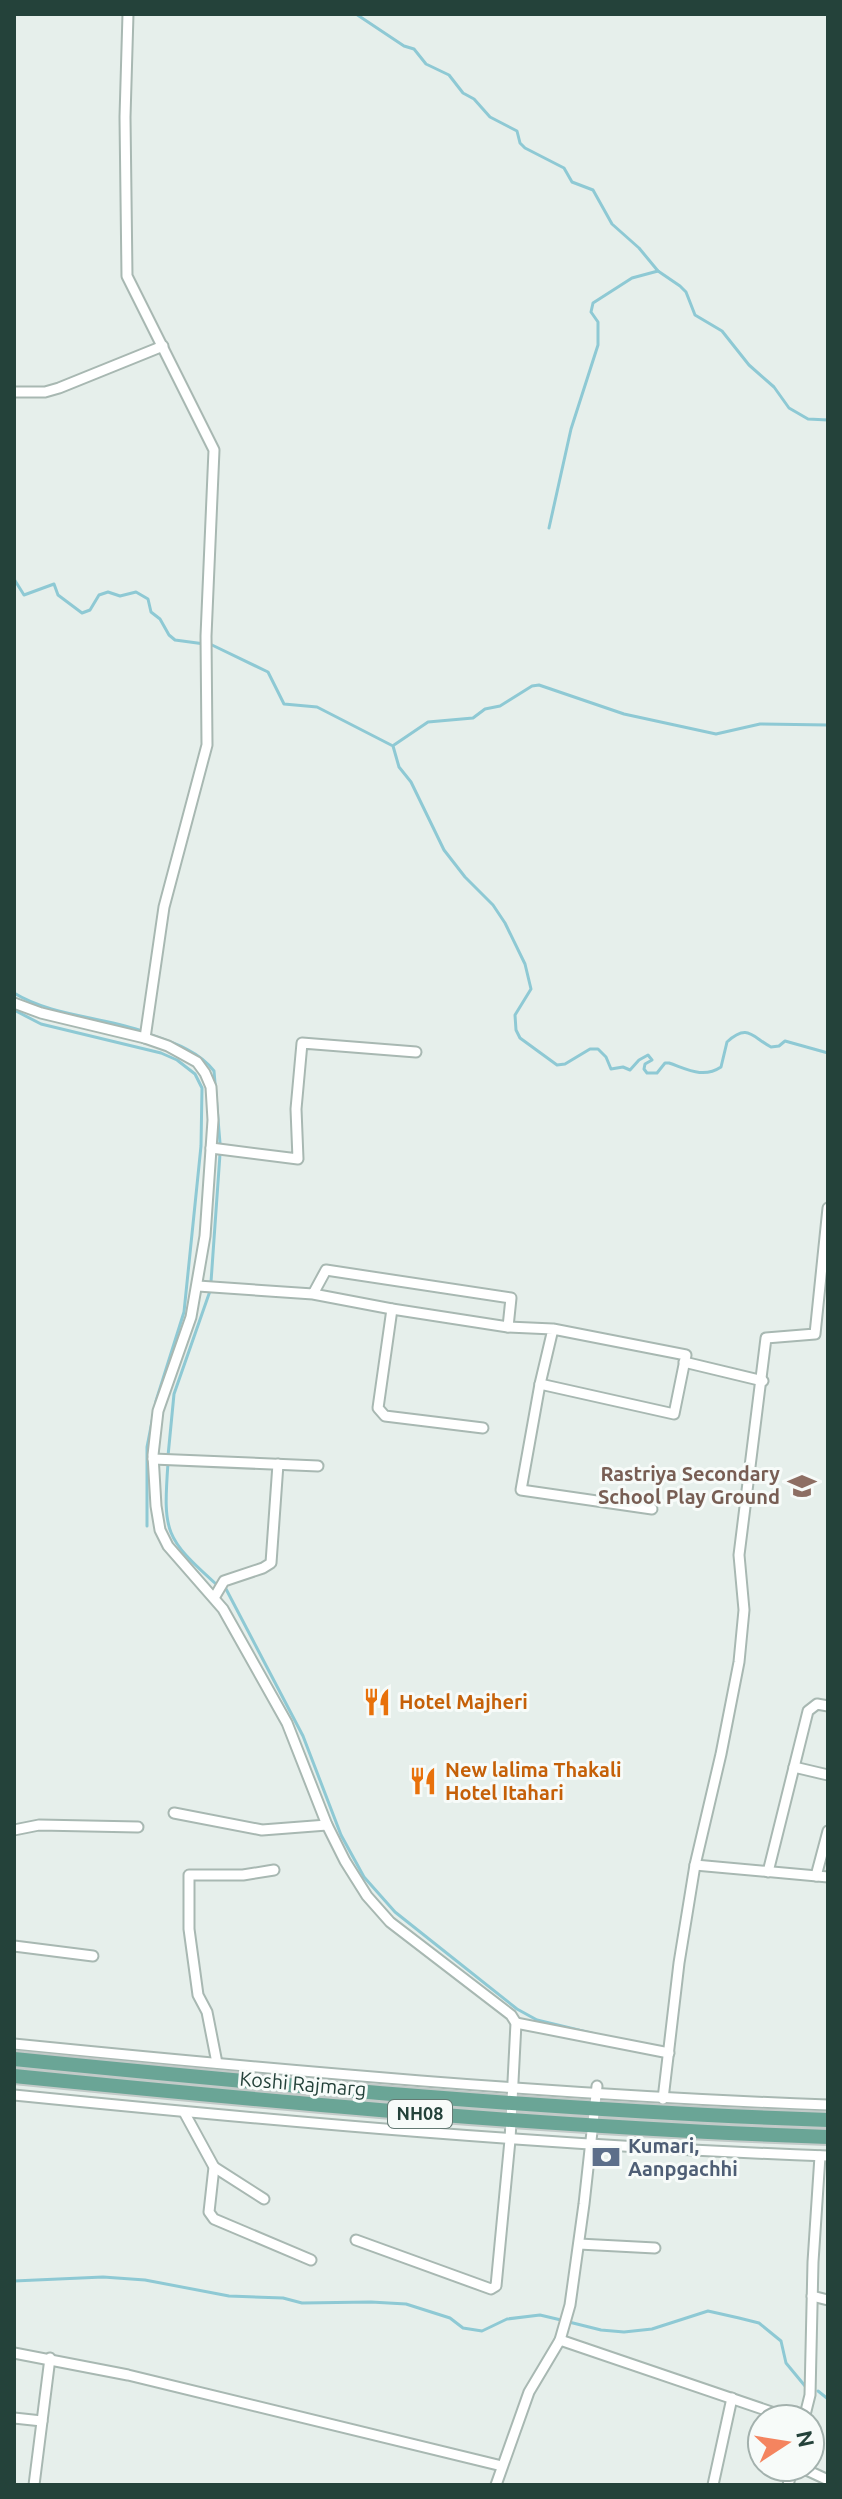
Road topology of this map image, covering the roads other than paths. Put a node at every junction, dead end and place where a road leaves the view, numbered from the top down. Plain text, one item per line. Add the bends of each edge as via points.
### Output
1 (128, 14) edge
2 (163, 346) junction
3 (14, 392) edge
4 (14, 1003) edge
5 (145, 1038) junction
6 (416, 1052) dead end
7 (211, 1148) junction
8 (828, 1208) edge
9 (198, 1286) junction
10 (313, 1294) junction
11 (392, 1309) junction
12 (508, 1327) junction
13 (553, 1329) junction
14 (684, 1362) junction
15 (763, 1381) junction
16 (540, 1384) junction
17 (483, 1428) dead end
18 (153, 1459) junction
19 (278, 1464) junction
20 (318, 1466) dead end
21 (652, 1509) dead end
22 (214, 1598) junction
23 (828, 1706) edge
24 (794, 1767) junction
25 (828, 1775) edge
26 (174, 1813) dead end
27 (327, 1825) junction
28 (138, 1827) dead end
29 (14, 1830) edge
30 (828, 1831) edge
31 (695, 1865) junction
32 (274, 1870) dead end
33 (768, 1872) junction
34 (816, 1876) junction
35 (828, 1877) edge
36 (14, 1946) edge
37 (93, 1956) dead end
38 (516, 2023) junction
39 (14, 2044) edge
40 (669, 2053) junction
41 (14, 2059) edge
42 (217, 2063) junction
43 (14, 2076) edge
44 (14, 2095) edge
45 (512, 2097) junction
46 (596, 2097) junction
47 (663, 2099) junction
48 (828, 2105) edge
49 (184, 2112) junction
50 (828, 2120) edge
51 (511, 2122) junction
52 (593, 2127) junction
53 (828, 2137) edge
54 (510, 2140) junction
55 (591, 2145) junction
56 (824, 2156) edge
57 (214, 2167) junction
58 (264, 2199) dead end
59 (356, 2240) dead end
60 (579, 2244) junction
61 (655, 2248) dead end
62 (311, 2260) dead end
63 (812, 2296) junction
64 (828, 2300) edge
65 (560, 2340) junction
66 (14, 2353) edge
67 (50, 2358) junction
68 (732, 2398) junction
69 (746, 2403) edge
70 (808, 2403) edge
71 (14, 2418) edge
72 (42, 2421) junction
73 (502, 2466) junction
74 (34, 2485) edge
75 (496, 2485) edge
76 (713, 2485) edge

1 - 2 street via 127,276
2 - 3 street via 59,388
2 - 5 street via 214,450 207,745 164,907
4 - 5 street
5 - 7 street via 197,1062 205,1073 211,1087
6 - 7 street via 302,1043 298,1159
7 - 9 street
8 - 15 street via 815,1334 766,1338
9 - 10 street
9 - 18 street via 158,1411
10 - 11 street
10 - 12 street via 326,1270 511,1298
11 - 12 street
11 - 17 street via 378,1408 385,1416
12 - 13 street
13 - 14 street via 686,1355
13 - 16 street
14 - 15 street
14 - 16 street via 674,1414
15 - 31 street via 739,1555 744,1610 739,1662
16 - 21 street via 521,1490
18 - 19 street
18 - 22 street via 160,1530
19 - 20 street
19 - 22 street via 271,1563 224,1581
22 - 27 street via 287,1723
23 - 24 street via 817,1704 808,1711
24 - 25 street
24 - 33 street
26 - 27 street via 262,1830
27 - 38 street via 360,1884 390,1922
28 - 29 street via 39,1825
30 - 34 street
31 - 33 street
31 - 40 street
32 - 42 street via 189,1875 189,1929 198,1995 207,2012
33 - 34 street
34 - 35 street
36 - 37 street
38 - 40 street
38 - 45 street
39 - 42 street
40 - 47 street
41 - 45 main road, Koshi Rajmarg / NH08
42 - 45 street
43 - 51 main road, Koshi Rajmarg / NH08
44 - 49 street
45 - 46 main road, Koshi Rajmarg / NH08
45 - 51 street
46 - 47 street
46 - 50 main road, Koshi Rajmarg / NH08
46 - 52 street
47 - 48 street
49 - 54 street
49 - 57 street
51 - 52 main road, Koshi Rajmarg / NH08
51 - 54 street
52 - 53 main road, Koshi Rajmarg / NH08
52 - 55 street
54 - 55 street
54 - 59 street via 496,2286 491,2289
55 - 56 street
55 - 60 street
56 - 63 street
57 - 58 street
57 - 62 street via 209,2212 214,2219
60 - 61 street
60 - 65 street
63 - 64 street
63 - 70 street
65 - 68 street
65 - 73 street via 529,2392
66 - 67 street
67 - 72 street
67 - 73 street
68 - 69 street
68 - 76 street
71 - 72 street
72 - 74 street
73 - 75 street

